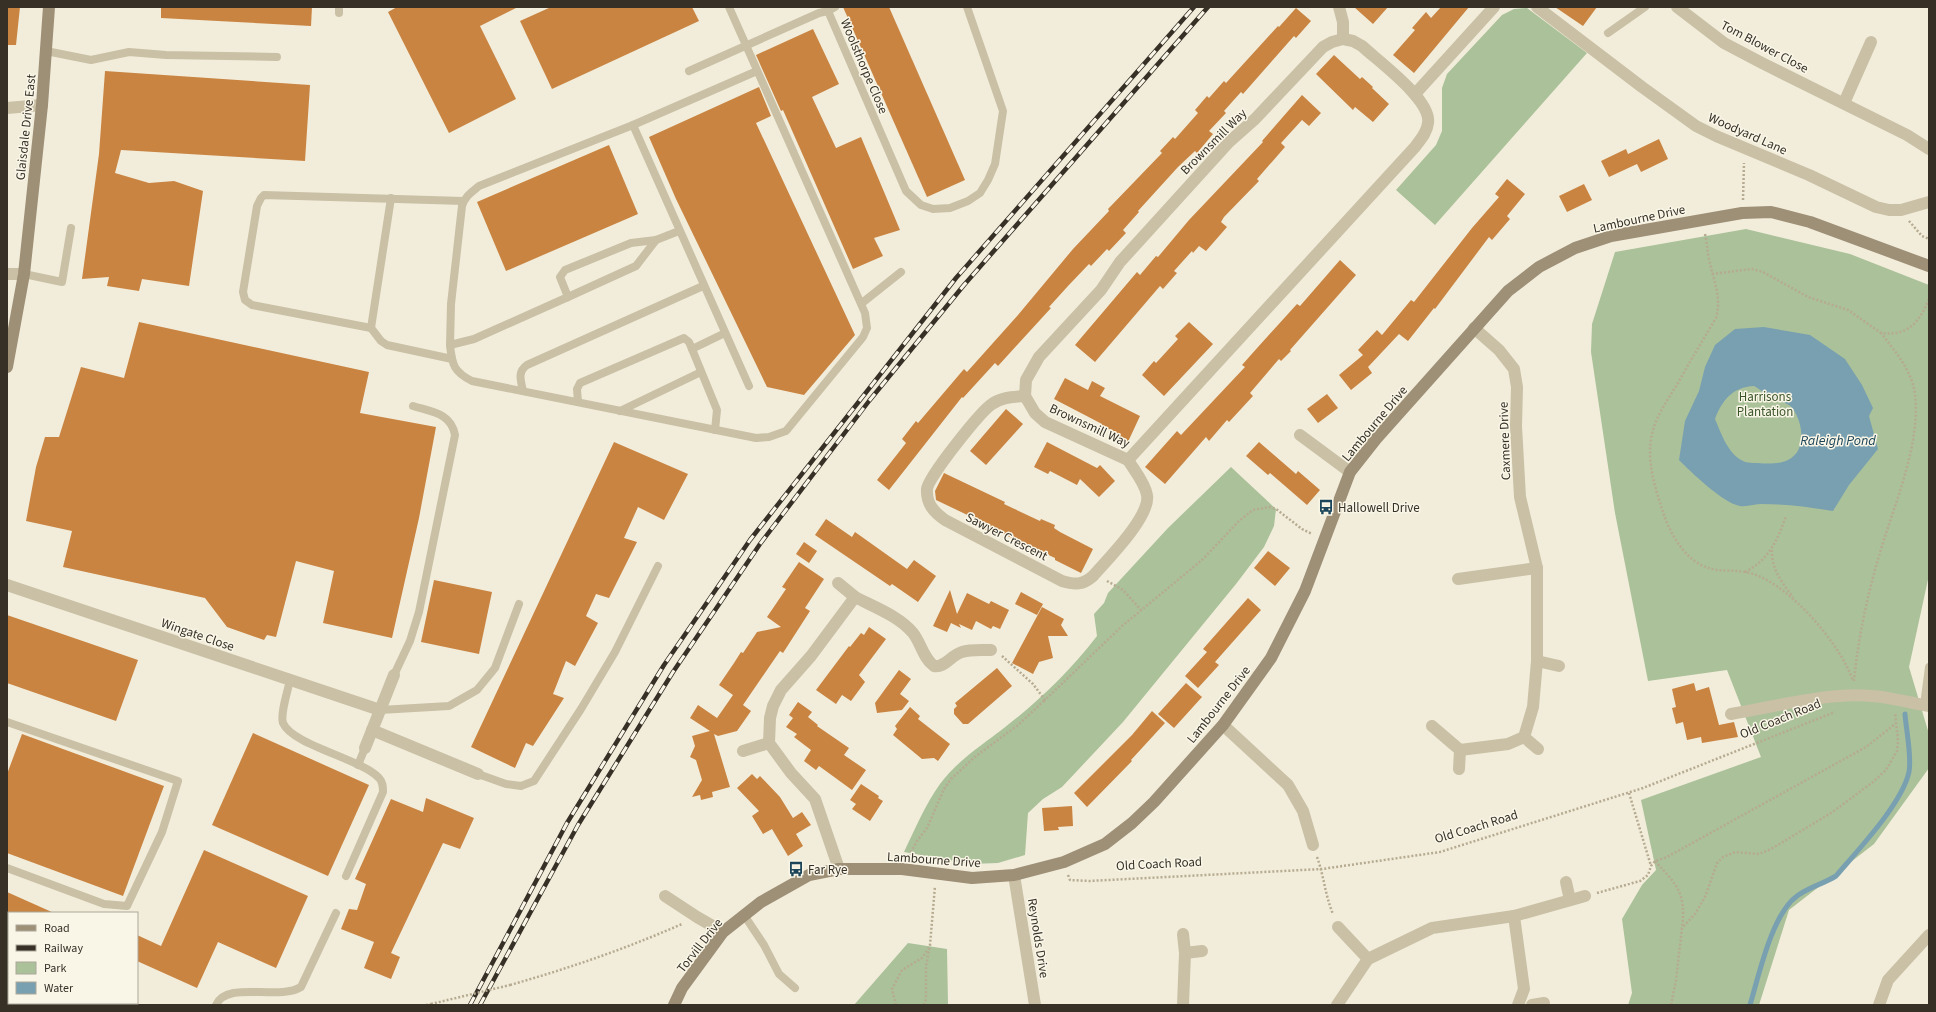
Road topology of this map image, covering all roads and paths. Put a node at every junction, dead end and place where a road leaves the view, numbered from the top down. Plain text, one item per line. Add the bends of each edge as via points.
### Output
1 (49, 7) edge
2 (729, 7) edge
3 (967, 7) edge
4 (1339, 7) edge
5 (1494, 7) edge
6 (1537, 7) edge
7 (1645, 7) edge
8 (1678, 7) edge
9 (831, 9) edge
10 (1608, 33) dead end
11 (1343, 39) junction
12 (1871, 42) dead end
13 (745, 45) junction
14 (46, 51) junction
15 (278, 57) dead end
16 (689, 71) dead end
17 (756, 71) junction
18 (1415, 94) junction
19 (1844, 103) junction
20 (42, 105) junction
21 (7, 108) edge
22 (633, 125) junction
23 (1744, 148) junction
24 (1929, 149) edge
25 (391, 198) junction
26 (463, 201) junction
27 (1929, 202) edge
28 (1742, 213) junction
29 (1701, 219) junction
30 (71, 228) dead end
31 (679, 231) junction
32 (656, 240) junction
33 (1929, 266) edge
34 (901, 272) dead end
35 (7, 274) edge
36 (24, 274) junction
37 (1712, 274) junction
38 (703, 286) junction
39 (568, 297) junction
40 (1929, 299) edge
41 (862, 303) junction
42 (372, 328) junction
43 (1474, 328) junction
44 (725, 333) junction
45 (1881, 333) junction
46 (450, 346) junction
47 (692, 349) junction
48 (452, 359) junction
49 (7, 367) edge
50 (701, 372) junction
51 (749, 386) dead end
52 (523, 391) junction
53 (1025, 396) junction
54 (578, 402) junction
55 (413, 406) dead end
56 (620, 411) junction
57 (715, 430) junction
58 (1300, 434) dead end
59 (1128, 460) junction
60 (1350, 472) junction
61 (1786, 516) dead end
62 (1325, 536) junction
63 (1772, 549) junction
64 (658, 566) dead end
65 (1536, 568) junction
66 (1745, 572) junction
67 (1093, 576) junction
68 (1458, 579) dead end
69 (838, 583) dead end
70 (7, 585) edge
71 (855, 597) junction
72 (1796, 601) junction
73 (519, 604) dead end
74 (1141, 610) junction
75 (991, 650) joint
76 (1537, 661) junction
77 (1559, 666) dead end
78 (1929, 667) edge
79 (394, 675) joint
80 (290, 680) junction
81 (1893, 699) junction
82 (1045, 700) junction
83 (1926, 705) edge
84 (380, 710) junction
85 (1840, 710) dead end
86 (1731, 714) dead end
87 (7, 722) edge
88 (1895, 724) junction
89 (1223, 725) junction
90 (1432, 726) dead end
91 (372, 730) junction
92 (1524, 737) junction
93 (769, 743) junction
94 (365, 748) joint
95 (1538, 749) dead end
96 (1460, 750) junction
97 (743, 751) dead end
98 (358, 765) junction
99 (1459, 769) dead end
100 (478, 774) joint
101 (1629, 793) junction
102 (1313, 845) joint
103 (1655, 861) junction
104 (1064, 862) junction
105 (1651, 866) junction
106 (7, 868) edge
107 (839, 869) junction
108 (902, 869) junction
109 (1322, 869) junction
110 (936, 874) junction
111 (1014, 875) junction
112 (346, 876) dead end
113 (1566, 882) dead end
114 (665, 896) dead end
115 (1585, 896) joint
116 (1570, 900) junction
117 (336, 913) dead end
118 (744, 915) junction
119 (1514, 916) junction
120 (697, 918) junction
121 (1338, 927) joint
122 (1682, 928) junction
123 (723, 932) junction
124 (1183, 934) dead end
125 (1929, 936) edge
126 (930, 945) junction
127 (1185, 952) junction
128 (1202, 952) dead end
129 (1368, 959) junction
130 (795, 988) dead end
131 (1524, 989) junction
132 (431, 1004) edge
133 (1535, 1004) edge
134 (216, 1005) edge
135 (426, 1005) edge
136 (674, 1005) edge
137 (896, 1005) edge
138 (924, 1005) edge
139 (1035, 1005) edge
140 (1183, 1005) edge
141 (1337, 1005) edge
142 (1518, 1005) edge
143 (1671, 1005) edge
144 (1879, 1005) edge

1 - 14 street, Glaisdale Drive East
2 - 13 lane
3 - 9 lane, Woolsthorpe Close via 1003,111 995,164 980,193 950,208 933,209 921,205 906,191
4 - 11 street via 1343,22
5 - 18 street
6 - 23 street, Woodyard Lane via 1696,126
7 - 10 lane
8 - 19 street, Tom Blower Close via 1724,43
9 - 13 lane, Woolsthorpe Close
11 - 18 street, Brownsmill Way via 1362,46
11 - 53 street, Brownsmill Way via 1332,42 1314,55 1255,119 1229,142 1120,262 1101,290 1039,357 1026,380
12 - 19 street
13 - 16 lane, Woolsthorpe Close
13 - 17 lane
14 - 15 lane via 91,60 129,52
14 - 20 street, Glaisdale Drive East
17 - 22 lane
17 - 41 lane
18 - 59 street, Brownsmill Way via 1425,107 1429,123 1415,147
19 - 24 street, Tom Blower Close
20 - 21 street
20 - 36 street, Glaisdale Drive East
22 - 26 lane via 479,186
22 - 31 lane
23 - 27 street, Woodyard Lane via 1876,207 1900,210
23 - 28 path
25 - 26 lane
25 - 42 lane
25 - 42 lane via 264,195 257,206 243,292 246,300 252,305
26 - 46 lane via 451,304
28 - 29 street, Lambourne Drive
28 - 33 street, Lambourne Drive via 1771,212 1810,222
29 - 37 path
29 - 43 street, Lambourne Drive via 1611,236 1575,248 1539,267 1508,291
30 - 36 lane via 62,282
31 - 32 lane
31 - 38 lane
32 - 39 lane via 636,266
32 - 39 lane via 631,243 565,270 560,277
34 - 41 lane
35 - 36 street
36 - 49 street, Glaisdale Drive East
37 - 45 path via 1752,269 1763,272 1808,297 1848,310
37 - 66 path via 1719,297 1716,318 1659,414 1652,435 1650,465 1666,522 1676,541 1689,556 1713,570
38 - 44 lane
38 - 52 lane via 527,365 520,375
39 - 46 lane via 474,339
40 - 45 path via 1916,322 1898,333
41 - 57 lane via 867,320 863,337 786,431 756,438
42 - 48 lane via 387,345
43 - 60 street, Lambourne Drive via 1376,438
43 - 65 street, Caxmere Drive via 1499,350 1514,369 1517,387 1516,426 1520,497
44 - 47 lane
44 - 51 lane
45 - 72 path via 1909,374 1914,393 1916,420 1912,447 1878,557 1854,683 1823,630
46 - 48 lane
47 - 50 lane
47 - 54 lane via 687,340 680,339 583,381 578,385
48 - 52 lane via 457,372 472,381
50 - 56 lane
50 - 57 lane via 717,410
52 - 54 lane
53 - 59 street, Brownsmill Way via 1035,413 1045,422
53 - 67 street, Sawyer Crescent via 1005,398 991,404 980,415 932,476 927,488 928,501 933,512 944,520 1062,581 1079,584
54 - 56 lane
55 - 79 lane via 449,420 455,435 419,612 410,641
56 - 57 lane
58 - 60 street
59 - 67 street, Sawyer Crescent via 1148,496 1146,505 1137,524
60 - 62 street, Lambourne Drive
61 - 63 path
62 - 74 path via 1313,535 1302,530 1276,509 1269,507 1253,510 1202,560
62 - 89 street, Lambourne Drive via 1305,591 1271,658
63 - 66 path
63 - 72 path via 1773,562 1779,577
64 - 100 lane via 615,652 534,780 520,786
65 - 68 street
65 - 76 street, Caxmere Drive
66 - 72 path via 1772,583
67 - 74 path via 1122,590
69 - 71 street
70 - 80 street, Wingate Close
71 - 75 street via 904,624 916,637 926,657 934,666 943,665 954,655 962,652
71 - 93 street via 811,656 781,690 773,706
73 - 84 lane via 495,668 477,690 449,706
74 - 82 path
75 - 82 path via 1019,671
76 - 77 street
76 - 92 street, Caxmere Drive via 1533,707
78 - 83 lane
79 - 84 street
80 - 84 street, Wingate Close
80 - 98 lane via 283,713 283,722 289,730 304,740
81 - 83 street, Old Coach Road
81 - 86 street, Old Coach Road via 1871,696 1832,697
81 - 88 path
82 - 108 path via 951,779 927,828
84 - 91 street
85 - 101 path, Old Coach Road
87 - 106 lane via 178,781 162,832 127,906 104,904
88 - 103 path via 1866,747 1667,857
88 - 122 path via 1897,751 1886,770 1831,813 1771,849 1759,854 1735,852 1723,857 1715,868 1700,905
89 - 102 street via 1288,785 1303,811
89 - 104 street, Lambourne Drive via 1132,824 1105,844
90 - 96 street
91 - 94 street
91 - 100 street
92 - 95 street
92 - 96 street via 1508,744
93 - 97 street
93 - 107 street via 791,773 815,799
94 - 98 lane
96 - 99 street
98 - 112 lane via 378,777 383,785 383,792
101 - 105 path
101 - 109 path, Old Coach Road via 1440,852
102 - 109 path
103 - 105 path
103 - 122 path via 1677,886 1682,896
104 - 109 path, Old Coach Road via 1070,880 1089,881
104 - 111 street, Lambourne Drive
105 - 115 path via 1648,875 1640,881
107 - 108 street, Lambourne Drive
107 - 118 street, Torvill Drive via 809,875 761,902
108 - 110 street, Lambourne Drive
109 - 121 path via 1327,900
110 - 111 street, Lambourne Drive via 972,878
110 - 126 path
111 - 139 street, Reynolds Drive
113 - 116 street
114 - 120 street
115 - 116 street
116 - 119 street
117 - 134 lane via 301,987 278,994 230,993
118 - 123 street, Torvill Drive
118 - 130 lane via 779,974
119 - 129 street via 1432,928
119 - 131 street
120 - 123 street
120 - 132 path, bridge via 633,946 569,968
121 - 129 street
122 - 143 path
123 - 136 street, Torvill Drive via 682,988
124 - 127 street
125 - 144 street via 1888,980
126 - 137 path via 922,958 902,970 892,989
126 - 138 path
127 - 128 street
127 - 140 street
129 - 141 street
131 - 133 street
131 - 142 street
132 - 135 path

